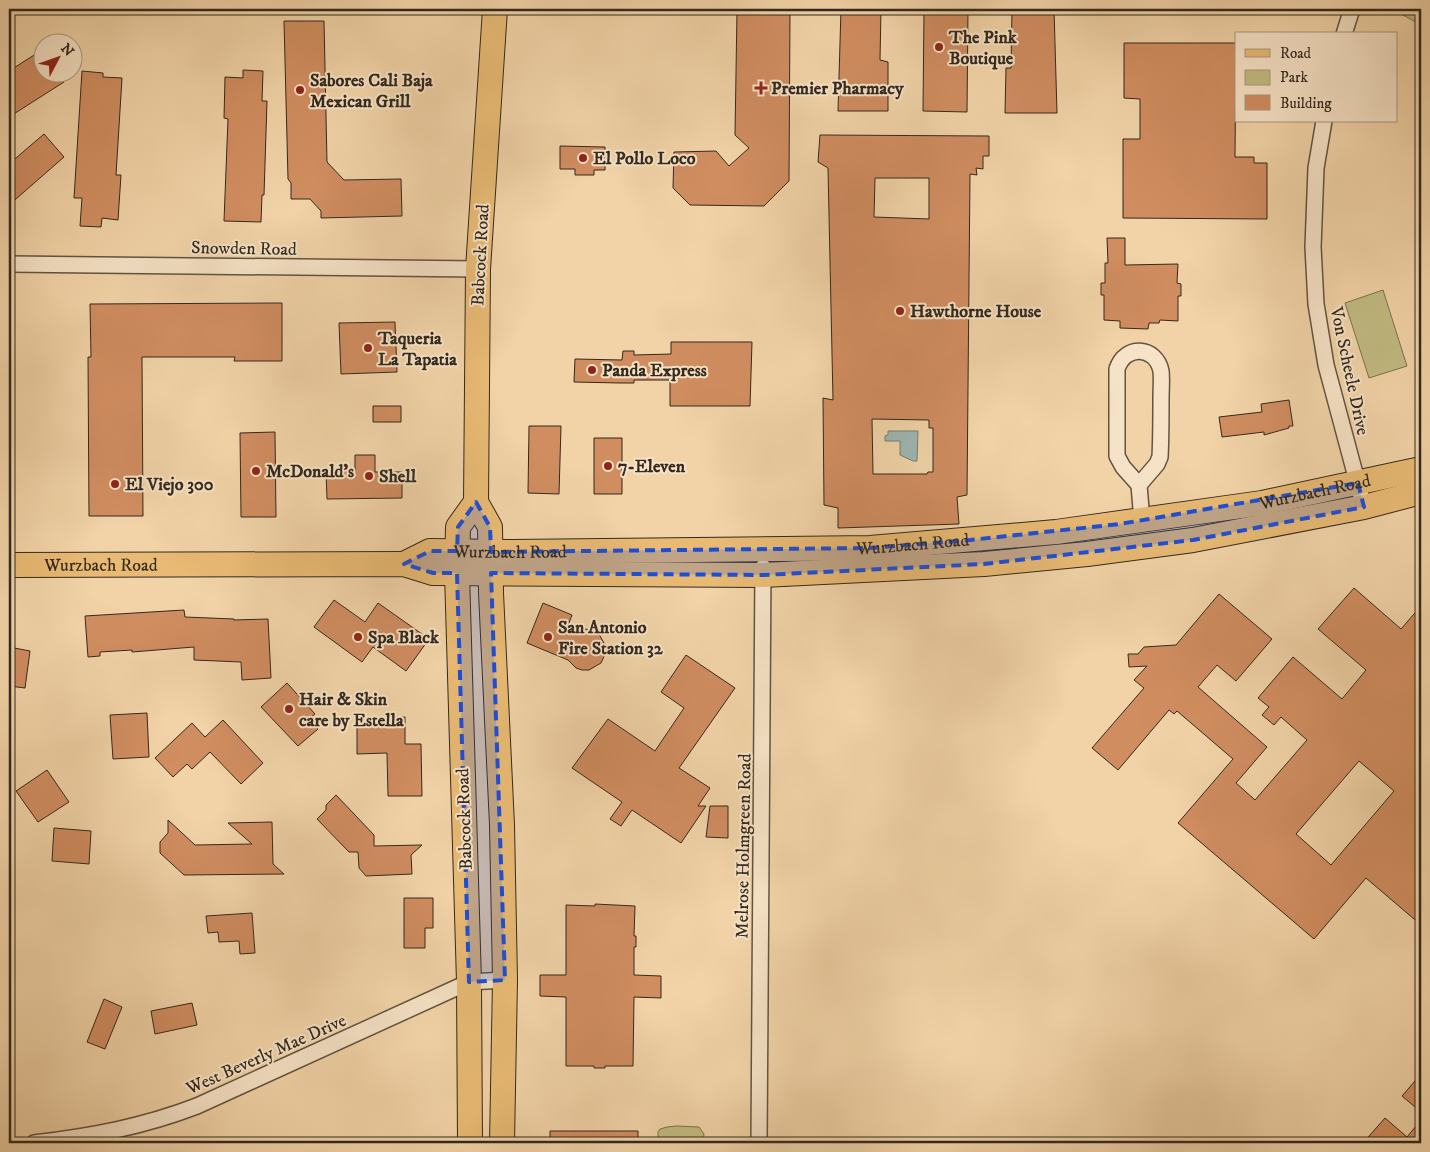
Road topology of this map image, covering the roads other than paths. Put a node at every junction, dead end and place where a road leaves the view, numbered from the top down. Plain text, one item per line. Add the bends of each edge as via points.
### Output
1 (495, 9) edge
2 (1348, 10) edge
3 (1344, 32) edge
4 (1324, 122) edge
5 (9, 264) edge
6 (478, 269) junction
7 (1421, 469) edge
8 (1358, 483) junction
9 (1138, 485) junction
10 (1421, 492) edge
11 (476, 502) junction
12 (1364, 507) junction
13 (1142, 521) junction
14 (763, 549) junction
15 (457, 562) junction
16 (491, 562) junction
17 (9, 565) edge
18 (763, 575) junction
19 (505, 980) junction
20 (469, 982) junction
21 (127, 1136) edge
22 (34, 1143) edge
23 (470, 1143) edge
24 (502, 1143) edge
25 (759, 1143) edge

1 - 6 main road, Babcock Road
2 - 3 street
4 - 8 street, Von Scheele Drive via 1316,168 1313,248 1316,304 1326,365
5 - 6 street, Snowden Road
6 - 11 main road, Babcock Road
7 - 8 main road, Wurzbach Road
8 - 12 street, Von Scheele Drive
8 - 13 main road, Wurzbach Road
9 - 9 street via 1160,457 1161,369 1151,355 1142,351 1125,356 1117,369 1118,456
9 - 13 street
10 - 12 main road, Wurzbach Road
11 - 15 main road, Babcock Road via 458,527
11 - 16 main road, Babcock Road via 490,527
12 - 18 main road, Wurzbach Road via 1193,540 1087,554 984,564
13 - 14 main road, Wurzbach Road via 870,548
14 - 16 main road, Wurzbach Road
14 - 18 street, Melrose Holmgreen Road
15 - 16 main road, Wurzbach Road
15 - 17 main road, Wurzbach Road via 430,551 404,564
15 - 20 main road, Babcock Road
16 - 18 main road, Wurzbach Road
16 - 19 main road, Babcock Road
18 - 25 street, Melrose Holmgreen Road
19 - 20 street, West Beverly Mae Drive
19 - 24 main road, Babcock Road
20 - 21 street, West Beverly Mae Drive
20 - 23 main road, Babcock Road
21 - 22 street, West Beverly Mae Drive

